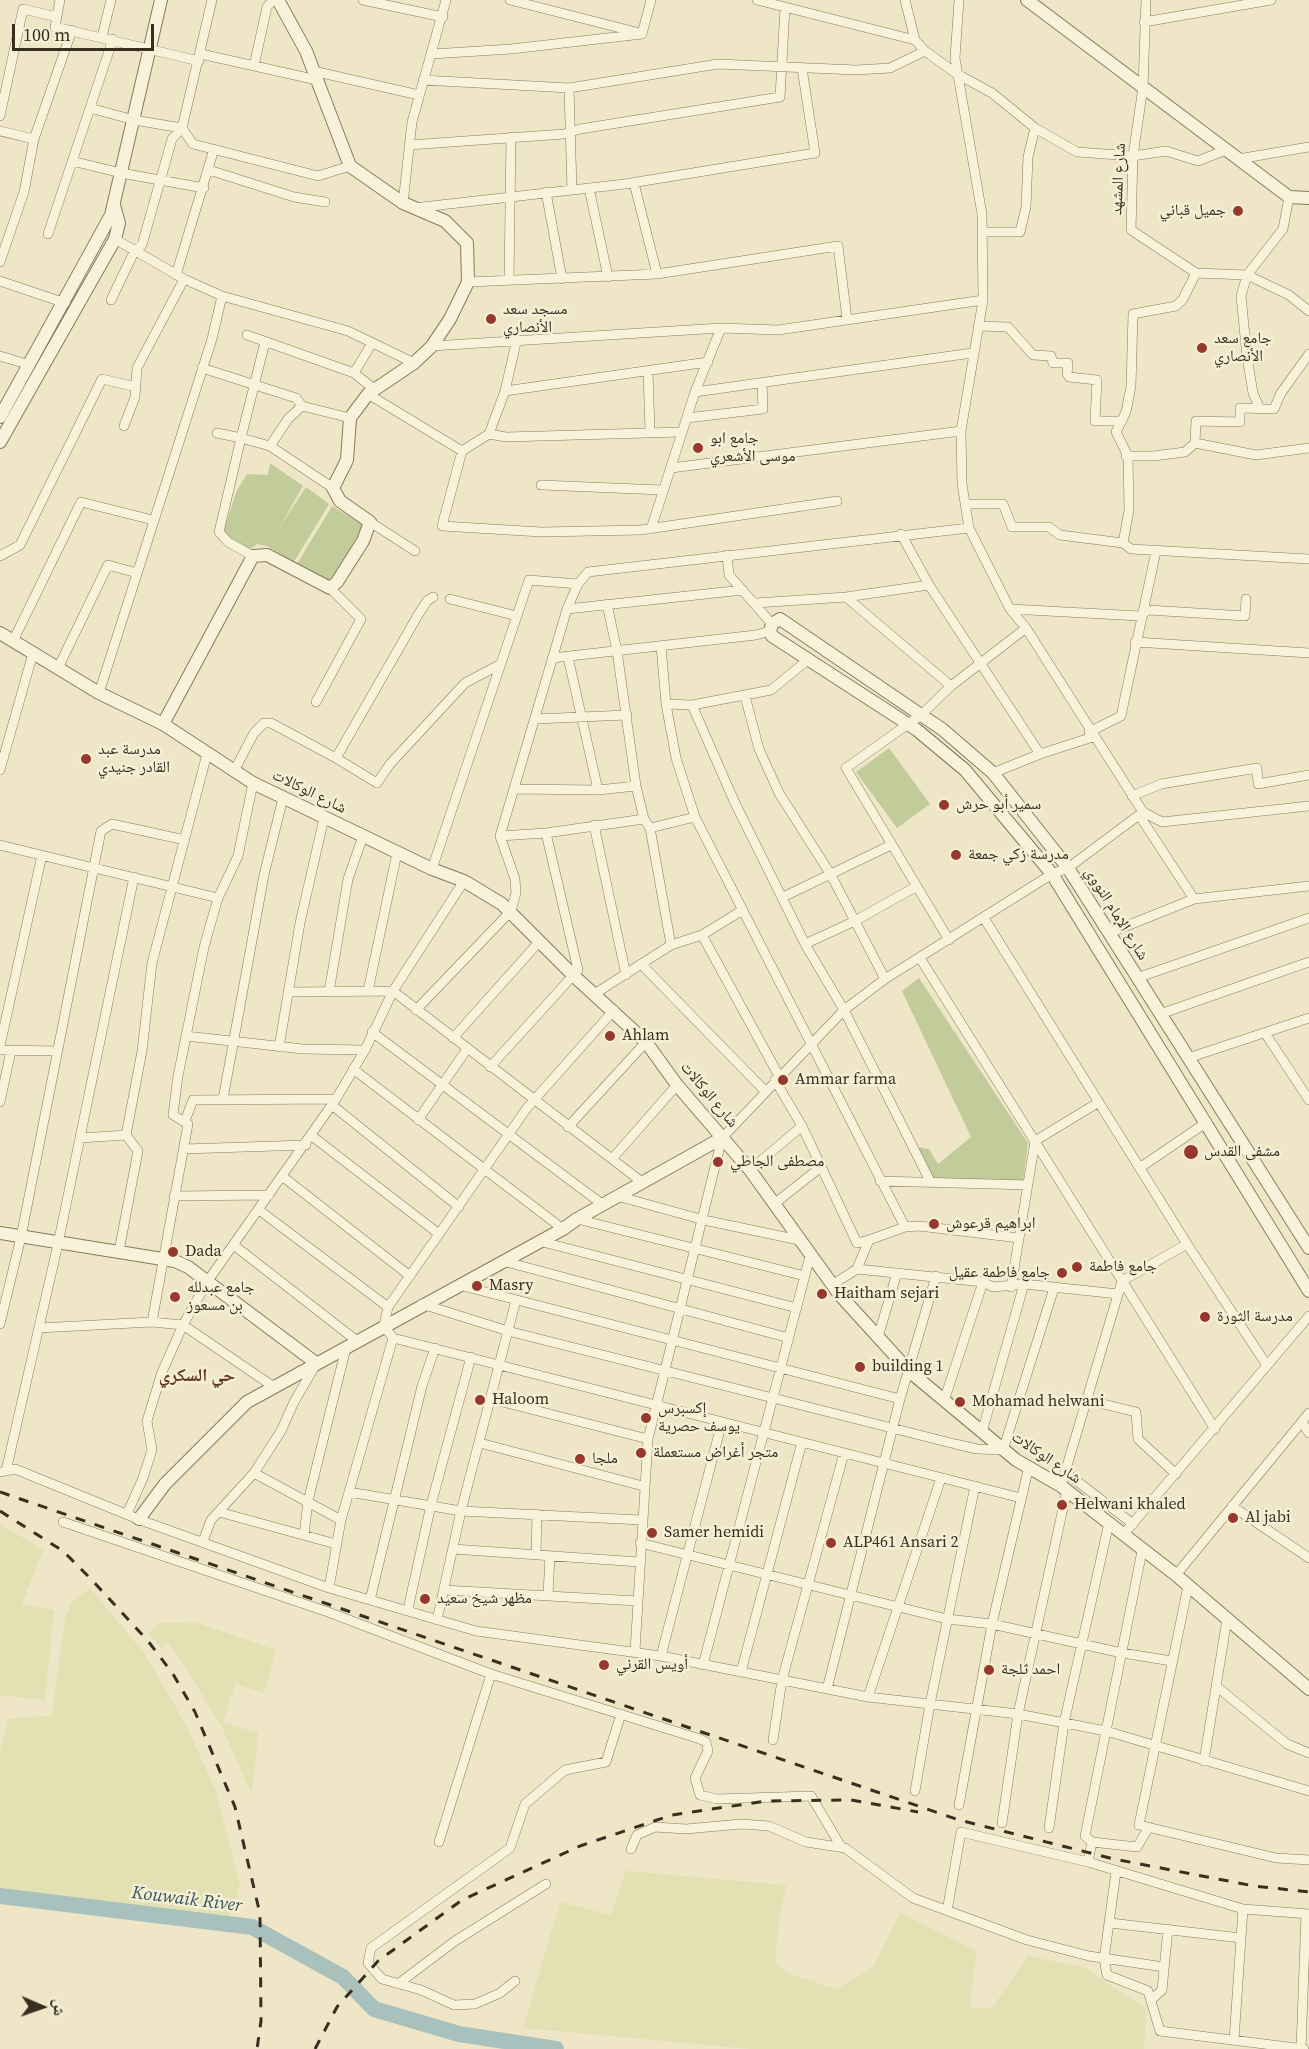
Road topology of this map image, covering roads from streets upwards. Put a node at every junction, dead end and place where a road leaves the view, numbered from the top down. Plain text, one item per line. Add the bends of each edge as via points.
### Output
1 (60, 0) edge
2 (111, 0) edge
3 (161, 0) edge
4 (212, 0) edge
5 (273, 0) edge
6 (278, 0) edge
7 (368, 0) edge
8 (446, 0) edge
9 (510, 0) edge
10 (651, 0) edge
11 (757, 0) edge
12 (905, 0) edge
13 (959, 0) edge
14 (1027, 0) edge
15 (1146, 0) edge
16 (1271, 0) edge
17 (785, 7) junction
18 (57, 17) junction
19 (443, 17) junction
20 (1144, 21) junction
21 (72, 30) junction
22 (642, 33) junction
23 (102, 37) junction
24 (113, 39) junction
25 (915, 40) junction
26 (151, 48) junction
27 (925, 51) junction
28 (432, 54) junction
29 (200, 58) junction
30 (254, 66) junction
31 (782, 67) junction
32 (802, 68) junction
33 (957, 74) junction
34 (315, 75) junction
35 (423, 80) junction
36 (1143, 87) junction
37 (569, 88) junction
38 (419, 95) junction
39 (90, 108) junction
40 (0, 116) edge
41 (134, 120) junction
42 (182, 128) junction
43 (1035, 128) junction
44 (0, 130) edge
45 (571, 132) junction
46 (511, 137) junction
47 (34, 140) junction
48 (409, 145) junction
49 (1309, 147) edge
50 (214, 149) junction
51 (1226, 150) junction
52 (1133, 156) junction
53 (1238, 159) junction
54 (72, 161) junction
55 (350, 166) junction
56 (208, 171) junction
57 (121, 173) junction
58 (162, 179) junction
59 (633, 183) junction
60 (204, 188) junction
61 (589, 188) junction
62 (572, 190) junction
63 (546, 192) junction
64 (510, 196) junction
65 (1289, 197) junction
66 (1309, 198) edge
67 (325, 202) dead end
68 (114, 204) junction
69 (409, 205) junction
70 (982, 232) junction
71 (48, 234) dead end
72 (115, 239) junction
73 (135, 250) junction
74 (0, 262) edge
75 (1196, 273) junction
76 (657, 274) junction
77 (1247, 275) junction
78 (180, 277) junction
79 (609, 277) junction
80 (562, 279) junction
81 (509, 280) junction
82 (0, 281) edge
83 (468, 282) junction
84 (222, 296) junction
85 (111, 300) dead end
86 (983, 300) junction
87 (65, 303) junction
88 (1309, 311) edge
89 (847, 320) junction
90 (978, 326) junction
91 (721, 328) junction
92 (247, 335) dead end
93 (265, 342) junction
94 (372, 342) junction
95 (516, 343) junction
96 (432, 346) junction
97 (972, 353) junction
98 (1309, 354) edge
99 (0, 356) edge
100 (708, 362) junction
101 (414, 363) junction
102 (30, 365) junction
103 (202, 368) junction
104 (648, 371) junction
105 (354, 373) junction
106 (254, 383) junction
107 (762, 383) junction
108 (136, 387) junction
109 (505, 391) junction
110 (371, 392) junction
111 (695, 392) junction
112 (14, 406) junction
113 (302, 406) junction
114 (1259, 407) junction
115 (0, 417) edge
116 (350, 418) junction
117 (687, 418) junction
118 (1122, 421) junction
119 (124, 426) dead end
120 (650, 431) junction
121 (961, 431) junction
122 (682, 432) junction
123 (217, 433) dead end
124 (489, 434) junction
125 (241, 438) junction
126 (0, 442) edge
127 (1195, 443) junction
128 (270, 446) junction
129 (1309, 448) edge
130 (462, 451) junction
131 (1127, 456) junction
132 (671, 468) junction
133 (541, 486) dead end
134 (333, 488) junction
135 (663, 490) junction
136 (837, 501) dead end
137 (965, 504) junction
138 (153, 520) junction
139 (370, 522) junction
140 (969, 528) junction
141 (651, 529) junction
142 (901, 534) junction
143 (1123, 543) junction
144 (415, 551) dead end
145 (1156, 551) junction
146 (727, 555) junction
147 (0, 556) edge
148 (253, 556) junction
149 (1309, 559) edge
150 (137, 573) junction
151 (578, 584) junction
152 (929, 585) junction
153 (330, 588) junction
154 (743, 590) junction
155 (433, 597) dead end
156 (846, 597) junction
157 (450, 599) dead end
158 (1246, 599) dead end
159 (756, 603) junction
160 (607, 604) junction
161 (567, 609) junction
162 (1010, 609) junction
163 (517, 616) junction
164 (1140, 616) junction
165 (771, 627) junction
166 (1026, 628) junction
167 (0, 633) edge
168 (13, 641) junction
169 (1135, 642) junction
170 (662, 646) junction
171 (617, 651) junction
172 (33, 653) junction
173 (1309, 653) edge
174 (568, 657) junction
175 (552, 658) junction
176 (809, 659) junction
177 (981, 663) junction
178 (501, 664) junction
179 (58, 668) junction
180 (951, 686) junction
181 (99, 693) junction
182 (745, 696) junction
183 (316, 702) dead end
184 (666, 704) junction
185 (693, 705) junction
186 (627, 715) junction
187 (921, 715) junction
188 (582, 716) junction
189 (535, 719) junction
190 (163, 724) junction
191 (909, 724) junction
192 (1091, 734) junction
193 (207, 754) junction
194 (1040, 754) junction
195 (336, 758) junction
196 (0, 770) edge
197 (234, 771) junction
198 (993, 773) junction
199 (1309, 775) edge
200 (253, 783) junction
201 (636, 786) junction
202 (515, 789) junction
203 (598, 790) junction
204 (1132, 796) junction
205 (283, 798) junction
206 (1309, 806) edge
207 (1141, 813) junction
208 (324, 818) junction
209 (694, 818) junction
210 (644, 819) junction
211 (594, 825) junction
212 (650, 828) junction
213 (546, 833) junction
214 (363, 836) junction
215 (500, 836) junction
216 (186, 840) junction
217 (0, 845) edge
218 (891, 845) junction
219 (397, 853) junction
220 (42, 855) junction
221 (94, 867) junction
222 (1068, 868) junction
223 (432, 870) junction
224 (1052, 874) junction
225 (831, 875) junction
226 (134, 877) junction
227 (464, 881) junction
228 (173, 885) junction
229 (917, 886) junction
230 (1309, 886) edge
231 (218, 897) junction
232 (783, 897) junction
233 (1194, 898) junction
234 (511, 911) junction
235 (741, 911) junction
236 (984, 918) junction
237 (1309, 918) edge
238 (855, 921) junction
239 (1109, 933) junction
240 (702, 935) junction
241 (949, 939) junction
242 (539, 942) junction
243 (806, 944) junction
244 (671, 945) junction
245 (920, 958) junction
246 (1309, 962) edge
247 (641, 964) junction
248 (626, 975) junction
249 (574, 976) junction
250 (1137, 978) junction
251 (885, 979) junction
252 (368, 991) junction
253 (393, 991) junction
254 (290, 992) junction
255 (329, 992) junction
256 (596, 993) junction
257 (416, 1010) junction
258 (614, 1010) junction
259 (844, 1010) junction
260 (1160, 1014) junction
261 (1309, 1018) edge
262 (372, 1032) junction
263 (1265, 1033) junction
264 (186, 1036) junction
265 (453, 1038) junction
266 (234, 1041) junction
267 (646, 1042) junction
268 (810, 1044) junction
269 (279, 1047) junction
270 (0, 1048) edge
271 (467, 1049) junction
272 (365, 1050) junction
273 (11, 1051) junction
274 (57, 1051) junction
275 (1188, 1058) junction
276 (490, 1067) junction
277 (352, 1069) junction
278 (777, 1078) junction
279 (442, 1085) junction
280 (677, 1085) junction
281 (765, 1091) junction
282 (223, 1099) junction
283 (1309, 1100) edge
284 (534, 1101) junction
285 (0, 1102) edge
286 (334, 1102) junction
287 (1099, 1102) junction
288 (418, 1120) junction
289 (185, 1121) junction
290 (1207, 1122) junction
291 (802, 1126) junction
292 (568, 1127) junction
293 (126, 1135) junction
294 (312, 1136) junction
295 (508, 1136) junction
296 (80, 1138) junction
297 (722, 1138) junction
298 (1035, 1141) junction
299 (306, 1145) junction
300 (184, 1149) junction
301 (612, 1160) junction
302 (821, 1167) junction
303 (1141, 1167) junction
304 (750, 1170) junction
305 (484, 1171) junction
306 (282, 1176) junction
307 (880, 1181) junction
308 (642, 1182) junction
309 (931, 1183) junction
310 (1028, 1185) junction
311 (269, 1195) junction
312 (174, 1196) junction
313 (617, 1196) junction
314 (602, 1204) junction
315 (774, 1204) junction
316 (459, 1207) junction
317 (259, 1210) junction
318 (577, 1219) junction
319 (704, 1220) junction
320 (905, 1227) junction
321 (563, 1229) junction
322 (0, 1233) edge
323 (439, 1234) junction
324 (21, 1237) junction
325 (1019, 1238) junction
326 (799, 1240) junction
327 (869, 1240) junction
328 (539, 1241) junction
329 (58, 1244) junction
330 (1187, 1244) junction
331 (235, 1246) junction
332 (1309, 1248) edge
333 (696, 1250) junction
334 (119, 1251) junction
335 (810, 1256) junction
336 (162, 1257) junction
337 (503, 1261) junction
338 (857, 1269) junction
339 (897, 1273) junction
340 (410, 1276) junction
341 (805, 1276) junction
342 (936, 1276) junction
343 (688, 1281) junction
344 (1122, 1281) junction
345 (207, 1282) junction
346 (983, 1282) junction
347 (458, 1284) junction
348 (1024, 1284) junction
349 (832, 1285) junction
350 (1011, 1287) junction
351 (1054, 1288) junction
352 (1309, 1291) edge
353 (1118, 1294) junction
354 (516, 1300) junction
355 (422, 1304) junction
356 (388, 1307) junction
357 (796, 1308) junction
358 (680, 1310) junction
359 (1309, 1316) edge
360 (152, 1322) junction
361 (0, 1324) edge
362 (183, 1325) junction
363 (384, 1326) junction
364 (39, 1328) junction
365 (508, 1330) junction
366 (878, 1337) junction
367 (393, 1338) junction
368 (789, 1338) junction
369 (357, 1341) junction
370 (672, 1341) junction
371 (346, 1348) junction
372 (435, 1348) junction
373 (471, 1357) junction
374 (316, 1364) junction
375 (500, 1364) junction
376 (1266, 1364) junction
377 (781, 1367) junction
378 (664, 1371) junction
379 (909, 1371) junction
380 (274, 1387) junction
381 (773, 1398) junction
382 (491, 1399) junction
383 (900, 1399) junction
384 (1086, 1400) junction
385 (944, 1401) junction
386 (655, 1405) junction
387 (1309, 1413) edge
388 (722, 1422) junction
389 (1302, 1422) junction
390 (893, 1428) junction
391 (1215, 1429) junction
392 (982, 1432) junction
393 (764, 1433) junction
394 (1309, 1433) edge
395 (648, 1439) junction
396 (802, 1442) junction
397 (480, 1443) junction
398 (1003, 1449) junction
399 (844, 1453) junction
400 (884, 1463) junction
401 (1029, 1466) junction
402 (3, 1471) edge
403 (1065, 1472) junction
404 (254, 1473) junction
405 (1176, 1474) junction
406 (941, 1478) junction
407 (643, 1486) junction
408 (975, 1486) junction
409 (1064, 1488) junction
410 (349, 1492) junction
411 (1021, 1498) junction
412 (395, 1500) junction
413 (308, 1502) junction
414 (431, 1505) junction
415 (1232, 1506) junction
416 (461, 1511) junction
417 (219, 1512) junction
418 (126, 1514) junction
419 (537, 1514) junction
420 (139, 1519) junction
421 (341, 1520) junction
422 (641, 1520) junction
423 (63, 1522) dead end
424 (1108, 1523) junction
425 (1133, 1524) junction
426 (304, 1534) junction
427 (1123, 1535) junction
428 (203, 1541) junction
429 (640, 1543) junction
430 (336, 1544) junction
431 (453, 1549) junction
432 (1142, 1551) junction
433 (689, 1555) junction
434 (536, 1556) junction
435 (550, 1556) junction
436 (1309, 1558) edge
437 (639, 1562) junction
438 (729, 1566) junction
439 (767, 1575) junction
440 (1176, 1575) junction
441 (808, 1586) junction
442 (1188, 1586) junction
443 (329, 1588) junction
444 (444, 1590) junction
445 (548, 1595) junction
446 (850, 1597) junction
447 (370, 1600) junction
448 (637, 1601) junction
449 (897, 1607) junction
450 (408, 1609) junction
451 (947, 1619) junction
452 (1227, 1619) junction
453 (437, 1620) junction
454 (992, 1624) junction
455 (1035, 1635) junction
456 (1080, 1642) junction
457 (635, 1651) junction
458 (1122, 1653) junction
459 (662, 1656) junction
460 (1172, 1661) junction
461 (703, 1665) junction
462 (741, 1672) junction
463 (490, 1674) junction
464 (782, 1680) junction
465 (1216, 1686) junction
466 (827, 1689) junction
467 (1309, 1689) edge
468 (868, 1697) junction
469 (930, 1704) junction
470 (976, 1708) junction
471 (621, 1714) junction
472 (1018, 1714) junction
473 (1064, 1723) junction
474 (1106, 1731) junction
475 (773, 1740) dead end
476 (1154, 1747) junction
477 (1309, 1754) edge
478 (1204, 1761) junction
479 (915, 1791) dead end
480 (1309, 1791) edge
481 (959, 1805) dead end
482 (1002, 1823) dead end
483 (1149, 1827) junction
484 (1049, 1828) dead end
485 (439, 1842) dead end
486 (1092, 1842) junction
487 (840, 1845) junction
488 (631, 1849) dead end
489 (1309, 1860) edge
490 (1089, 1862) junction
491 (1116, 1872) junction
492 (546, 1884) dead end
493 (1243, 1909) junction
494 (946, 1911) junction
495 (1308, 1914) edge
496 (1110, 1923) junction
497 (1168, 1929) junction
498 (1241, 1938) junction
499 (1104, 1959) junction
500 (1164, 1967) junction
501 (515, 1981) dead end
502 (398, 1984) junction
503 (1151, 2000) junction
504 (1233, 2040) junction
505 (1302, 2049) edge

1 - 18 street
2 - 23 street
3 - 26 street
4 - 29 street
5 - 30 street via 267,7
6 - 34 street
7 - 19 street
8 - 19 street
9 - 22 street
10 - 22 street
11 - 17 street
12 - 25 street
13 - 33 street
14 - 36 street
15 - 20 street, شارع المشهد
16 - 20 street
17 - 25 street
17 - 31 street
18 - 21 street via 55,27
18 - 40 street via 23,9
19 - 28 street
20 - 36 street, شارع المشهد
21 - 23 street
21 - 47 street
22 - 28 street
23 - 24 street
24 - 26 street
24 - 39 street
25 - 27 street
26 - 29 street
26 - 41 street
27 - 32 street via 890,68
27 - 33 street
28 - 35 street
29 - 30 street
29 - 42 street
30 - 34 street
31 - 32 street
31 - 37 street via 718,64
31 - 45 street via 780,97
32 - 59 street via 815,153
33 - 43 street via 992,93
33 - 70 street
34 - 38 street
34 - 55 street
35 - 37 street
35 - 38 street
36 - 51 street
36 - 52 street, شارع المشهد
37 - 45 street
38 - 48 street
39 - 41 street
39 - 54 street
41 - 42 street
41 - 57 street
42 - 50 street via 194,144
42 - 58 street via 172,139
43 - 52 street via 1077,152
43 - 70 street via 1020,232
44 - 47 street
45 - 46 street
45 - 62 street
46 - 48 street
46 - 64 street
47 - 74 street via 24,192
48 - 69 street
49 - 53 street
50 - 55 street via 318,176
50 - 56 street
51 - 52 street via 1198,161 1166,151
51 - 53 street
52 - 75 street, شارع المشهد via 1131,230
53 - 65 street
54 - 57 street
54 - 71 street
55 - 69 street
56 - 60 street
56 - 67 street via 294,197
57 - 58 street
57 - 68 street
58 - 60 street
58 - 73 street via 142,245
59 - 61 street
59 - 76 street
60 - 78 street
61 - 62 street
61 - 79 street
62 - 63 street
63 - 64 street
63 - 80 street
64 - 69 street
64 - 81 street
65 - 66 street
65 - 77 street via 1283,229
68 - 72 street via 119,223
68 - 87 street via 104,232
69 - 83 street via 445,221 467,243
70 - 86 street
72 - 73 street
72 - 112 street
73 - 78 street
73 - 85 street
75 - 77 street
75 - 118 street via 1176,306 1133,314 1131,386
76 - 79 street
76 - 89 street via 838,246
77 - 88 street via 1289,295
77 - 114 street via 1241,296 1253,393
78 - 84 street
78 - 108 street via 137,368
79 - 80 street
80 - 81 street
81 - 83 street
82 - 87 street
83 - 96 street
84 - 94 street via 348,331
84 - 103 street
86 - 89 street
86 - 90 street
87 - 102 street
89 - 91 street via 778,330
90 - 97 street
90 - 118 street via 1008,327 1033,355 1052,356 1053,363 1068,363 1069,377 1097,381 1095,421
91 - 95 street
91 - 100 street
92 - 93 street
93 - 105 street
93 - 106 street
94 - 101 street
94 - 105 street
95 - 96 street
95 - 109 street
96 - 101 street
97 - 107 street
97 - 121 street
98 - 114 street via 1274,409
99 - 102 street
100 - 104 street
100 - 111 street
101 - 110 street
102 - 112 street
103 - 106 street
103 - 138 street
104 - 109 street
104 - 120 street
105 - 110 street
106 - 113 street via 296,398
106 - 125 street
107 - 111 street
107 - 117 street via 763,409
108 - 119 street
108 - 147 street via 102,379 20,545
109 - 124 street
110 - 116 street
110 - 130 street
111 - 117 street
112 - 115 street
112 - 126 street
113 - 116 street
113 - 128 street
114 - 127 street via 1240,408 1240,422 1196,421
116 - 134 street via 346,460
117 - 122 street
118 - 131 street via 1116,432
120 - 122 street
120 - 124 street via 506,438
121 - 132 street
121 - 137 street
122 - 132 street
123 - 125 street
124 - 130 street
125 - 128 street
125 - 148 street via 219,532
127 - 129 street via 1256,455
127 - 131 street via 1185,452
128 - 134 street
130 - 141 street via 442,526 542,532
131 - 143 street via 1129,510
132 - 135 street
133 - 135 street
134 - 139 street via 340,501
135 - 141 street
136 - 141 street
137 - 140 street
137 - 143 street via 1003,504 1012,527 1049,527 1060,535
138 - 150 street
138 - 168 street via 81,502
139 - 144 street
139 - 153 street via 363,541
140 - 142 street
140 - 162 street
142 - 146 street
142 - 152 street
143 - 145 street via 1131,549
145 - 149 street
145 - 164 street
146 - 151 street via 598,570 588,572
146 - 154 street via 729,575
148 - 153 street via 267,555
148 - 190 street
150 - 179 street via 108,565
150 - 181 street
151 - 161 street
151 - 163 street via 529,580
152 - 156 street
152 - 177 street
153 - 183 street via 361,620
154 - 159 street
154 - 160 street
155 - 195 street via 418,615
156 - 159 street
156 - 180 street
157 - 163 street
158 - 164 street via 1245,616 1148,610
159 - 165 street
160 - 161 street
160 - 171 street
161 - 175 street
162 - 164 street
162 - 166 street
163 - 178 street
164 - 169 street
165 - 170 street via 756,635
165 - 176 street via 772,636
165 - 187 street, شارع الإمام النووي via 780,619
166 - 177 street
166 - 192 street
167 - 168 street, شارع الوكالات
168 - 172 street, شارع الوكالات
169 - 173 street
169 - 192 street via 1121,716
170 - 171 street
170 - 184 street
171 - 174 street
171 - 186 street
172 - 179 street, شارع الوكالات
172 - 196 street
174 - 175 street
174 - 188 street
175 - 189 street
176 - 182 street via 771,690
176 - 191 street
177 - 180 street
177 - 194 street
178 - 195 street via 465,683 377,783
178 - 223 street
179 - 181 street, شارع الوكالات
180 - 187 street
181 - 190 street, شارع الوكالات
182 - 185 street
182 - 225 street via 759,749 779,793
184 - 185 street
184 - 209 street via 676,758
185 - 232 street via 735,803
186 - 188 street
186 - 201 street
187 - 191 street
187 - 198 street, شارع الإمام النووي
188 - 189 street
188 - 203 street
189 - 202 street
190 - 193 street, شارع الوكالات
191 - 218 street via 846,768
191 - 224 street via 965,770
192 - 194 street
192 - 204 street
193 - 197 street, شارع الوكالات
193 - 216 street
194 - 198 street
195 - 197 street via 271,723 264,723 254,733
197 - 200 street, شارع الوكالات
198 - 222 street, شارع الإمام النووي
199 - 204 street via 1258,784 1257,768 1161,784
200 - 205 street, شارع الوكالات
200 - 231 street via 238,856
201 - 203 street
201 - 210 street
202 - 203 street
202 - 215 street
204 - 207 street
205 - 208 street, شارع الوكالات
205 - 266 street via 264,875
206 - 207 street via 1162,822
207 - 222 street
207 - 233 street
208 - 214 street, شارع الوكالات
208 - 254 street via 300,923
209 - 212 street
209 - 235 street
210 - 211 street
210 - 212 street
211 - 213 street
211 - 248 street
212 - 244 street
213 - 215 street
213 - 249 street via 578,970
214 - 219 street, شارع الوكالات
214 - 255 street via 348,879
215 - 234 street via 515,879
216 - 221 street via 112,824 101,831
216 - 228 street
217 - 220 street
218 - 225 street
218 - 229 street
219 - 223 street, شارع الوكالات
219 - 252 street
220 - 221 street
220 - 270 street
221 - 226 street
221 - 274 street
222 - 224 street
222 - 239 street, شارع الإمام النووي
223 - 227 street, شارع الوكالات
224 - 236 street
224 - 290 street
225 - 232 street
225 - 238 street
226 - 228 street
226 - 296 street
227 - 234 street, شارع الوكالات
227 - 253 street
228 - 231 street
228 - 293 street via 152,963 142,1052
229 - 238 street
229 - 241 street
230 - 233 street
231 - 264 street
232 - 243 street
233 - 239 street
234 - 242 street, شارع الوكالات
234 - 257 street
235 - 240 street
235 - 268 street
236 - 241 street
236 - 287 street
237 - 250 street
238 - 243 street
238 - 251 street
239 - 250 street, شارع الإمام النووي
240 - 244 street
240 - 278 street
241 - 245 street
242 - 249 street, شارع الوكالات
242 - 265 street
243 - 259 street
244 - 247 street
245 - 251 street
245 - 298 street
246 - 260 street
247 - 248 street
247 - 281 street
248 - 256 street
249 - 256 street, شارع الوكالات
249 - 276 street
250 - 260 street, شارع الإمام النووي
251 - 259 street
252 - 253 street
252 - 255 street
253 - 257 street
253 - 262 street
254 - 255 street
254 - 269 street
256 - 258 street, شارع الوكالات
257 - 265 street
258 - 267 street, شارع الوكالات
258 - 284 street
259 - 268 street
259 - 309 street
260 - 275 street, شارع الإمام النووي
261 - 263 street
262 - 272 street
262 - 279 street
263 - 275 street
263 - 283 street
264 - 266 street
264 - 289 street via 172,1108 176,1119
265 - 271 street
266 - 269 street
266 - 282 street
267 - 280 street, شارع الوكالات
267 - 292 street
268 - 278 street
268 - 307 street
269 - 272 street
270 - 273 street
271 - 276 street
271 - 279 street
272 - 277 street
273 - 274 street
273 - 285 street
274 - 324 street
275 - 332 street, شارع الإمام النووي
276 - 284 street
277 - 286 street
277 - 288 street
278 - 281 street
278 - 291 street
279 - 288 street
279 - 295 street
280 - 297 street, شارع الوكالات
280 - 301 street
281 - 297 street
282 - 286 street
282 - 289 street via 194,1100
284 - 292 street
284 - 295 street
286 - 294 street
286 - 316 street
287 - 298 street
287 - 303 street
288 - 305 street
289 - 300 street via 188,1124
290 - 303 street
290 - 352 street
291 - 302 street
291 - 304 street
292 - 301 street
293 - 296 street
293 - 334 street via 138,1151
294 - 299 street
294 - 323 street
295 - 305 street
295 - 314 street
296 - 329 street
297 - 304 street, شارع الوكالات
297 - 308 street
297 - 319 street
298 - 310 street
298 - 344 street
299 - 300 street
299 - 306 street
300 - 312 street
301 - 308 street
302 - 315 street
302 - 327 street via 857,1243
303 - 330 street
304 - 315 street, شارع الوكالات
305 - 316 street
305 - 321 street
306 - 311 street
306 - 340 street
307 - 309 street
307 - 320 street
308 - 313 street
309 - 310 street
310 - 325 street
311 - 312 street
311 - 317 street
312 - 336 street
313 - 314 street
313 - 319 street
314 - 318 street
315 - 326 street, شارع الوكالات
316 - 323 street
317 - 331 street
317 - 356 street
318 - 321 street
318 - 333 street
319 - 326 street
319 - 333 street
320 - 325 street
320 - 327 street
321 - 328 street
322 - 324 street
323 - 340 street
324 - 329 street
324 - 361 street
325 - 350 street
326 - 335 street, شارع الوكالات
327 - 338 street
328 - 337 street
328 - 343 street
329 - 334 street
329 - 364 street
330 - 344 street
330 - 376 street
331 - 345 street
331 - 369 street
333 - 341 street
333 - 343 street
334 - 336 street
335 - 341 street
335 - 349 street, شارع الوكالات
336 - 345 street via 188,1267
336 - 360 street
337 - 347 street
337 - 358 street
338 - 339 street
338 - 349 street
339 - 342 street
339 - 366 street
340 - 356 street
341 - 357 street
342 - 346 street
342 - 379 street
343 - 357 street
343 - 358 street
344 - 353 street
344 - 391 street
345 - 362 street
345 - 374 street
346 - 350 street via 993,1287
346 - 385 street
347 - 354 street
347 - 355 street
348 - 350 street
348 - 351 street
348 - 392 street
349 - 366 street, شارع الوكالات
351 - 353 street
351 - 398 street
353 - 384 street
354 - 365 street
354 - 370 street
355 - 363 street
355 - 365 street
356 - 363 street
357 - 368 street
358 - 368 street
358 - 370 street
359 - 376 street
360 - 362 street
360 - 364 street
362 - 380 street
362 - 418 street via 150,1411 147,1421 152,1450
363 - 367 street
363 - 369 street
364 - 402 street
365 - 375 street
365 - 378 street
366 - 379 street, شارع الوكالات
367 - 372 street
367 - 410 street
368 - 377 street
369 - 371 street
370 - 377 street
370 - 378 street
371 - 374 street
371 - 413 street
372 - 373 street
372 - 412 street
373 - 375 street
373 - 414 street
374 - 380 street
374 - 404 street
375 - 382 street
375 - 386 street
376 - 391 street
377 - 381 street
377 - 383 street
378 - 381 street
378 - 386 street
379 - 383 street
379 - 385 street, شارع الوكالات
380 - 420 street via 247,1402 216,1430 165,1484
381 - 390 street
381 - 393 street
382 - 395 street
382 - 397 street
383 - 390 street
384 - 403 street
384 - 405 street via 1136,1412 1138,1439
385 - 392 street, شارع الوكالات
386 - 388 street
386 - 395 street
387 - 389 street
388 - 393 street
388 - 433 street
389 - 394 street
389 - 415 street
390 - 398 street via 977,1449
390 - 400 street
391 - 405 street
392 - 398 street, شارع الوكالات
393 - 396 street
393 - 438 street
395 - 407 street
396 - 399 street
396 - 439 street
397 - 407 street
397 - 416 street
398 - 401 street, شارع الوكالات
399 - 400 street
399 - 441 street
400 - 406 street
400 - 446 street
401 - 409 street, شارع الوكالات
401 - 411 street
402 - 418 street via 15,1469
403 - 409 street
403 - 425 street
404 - 413 street
404 - 417 street
405 - 425 street
406 - 408 street
406 - 449 street
407 - 422 street
408 - 411 street
408 - 451 street
409 - 424 street, شارع الوكالات
409 - 455 street
410 - 412 street
410 - 421 street
411 - 454 street
412 - 414 street
412 - 447 street
413 - 421 street
413 - 426 street
414 - 416 street
414 - 450 street
415 - 436 street
415 - 440 street
416 - 419 street
416 - 431 street
417 - 426 street
417 - 428 street via 211,1520
418 - 420 street
419 - 422 street
419 - 434 street
420 - 428 street
421 - 430 street
422 - 429 street
423 - 463 street via 328,1612
424 - 427 street, شارع الوكالات
424 - 456 street
425 - 427 street
426 - 430 street
427 - 432 street, شارع الوكالات
428 - 443 street
429 - 433 street
429 - 437 street
430 - 443 street
431 - 434 street
431 - 444 street
432 - 440 street, شارع الوكالات
432 - 458 street
433 - 438 street
433 - 459 street
434 - 435 street
435 - 437 street
435 - 445 street
437 - 448 street
438 - 439 street
438 - 461 street
439 - 441 street
439 - 462 street
440 - 442 street, شارع الوكالات
441 - 446 street
441 - 464 street
442 - 452 street, شارع الوكالات
442 - 460 street
443 - 447 street
444 - 445 street
444 - 453 street
445 - 448 street
446 - 449 street
446 - 466 street
447 - 450 street
448 - 457 street
449 - 451 street
449 - 468 street
450 - 453 street
451 - 454 street
451 - 469 street
452 - 465 street
452 - 467 street, شارع الوكالات
453 - 457 street via 476,1631
454 - 455 street
454 - 470 street
455 - 456 street
455 - 472 street
456 - 458 street
456 - 473 street
457 - 459 street
458 - 460 street
458 - 474 street
459 - 461 street
460 - 476 street
461 - 462 street
462 - 464 street
463 - 471 street
463 - 485 street
464 - 466 street
464 - 475 street
465 - 477 street via 1287,1744
465 - 478 street
466 - 468 street
468 - 469 street
469 - 470 street
469 - 479 street
470 - 472 street
470 - 481 street
471 - 487 street via 706,1742 708,1751 695,1784 705,1798 811,1796
471 - 502 street via 606,1762 565,1770 525,1804 510,1848 371,1948 368,1963 382,1979
472 - 473 street
472 - 482 street
473 - 474 street
473 - 484 street
474 - 476 street
474 - 486 street via 1084,1836
476 - 478 street
476 - 483 street via 1139,1825
478 - 480 street
483 - 486 street via 1137,1847
483 - 489 street via 1275,1858
486 - 490 street
487 - 488 street via 806,1842 778,1828 741,1824 650,1828 637,1835
487 - 494 street via 904,1892
490 - 491 street
490 - 494 street via 960,1832
491 - 493 street
491 - 496 street
492 - 502 street via 455,1941
493 - 495 street
493 - 498 street
494 - 499 street via 1027,1940
495 - 505 street
496 - 497 street
496 - 499 street
497 - 498 street
497 - 500 street
498 - 504 street
499 - 500 street
499 - 503 street via 1107,1975 1148,1991
500 - 503 street via 1162,1990
501 - 502 street via 475,2004 454,2005
503 - 504 street via 1160,2031
504 - 505 street

